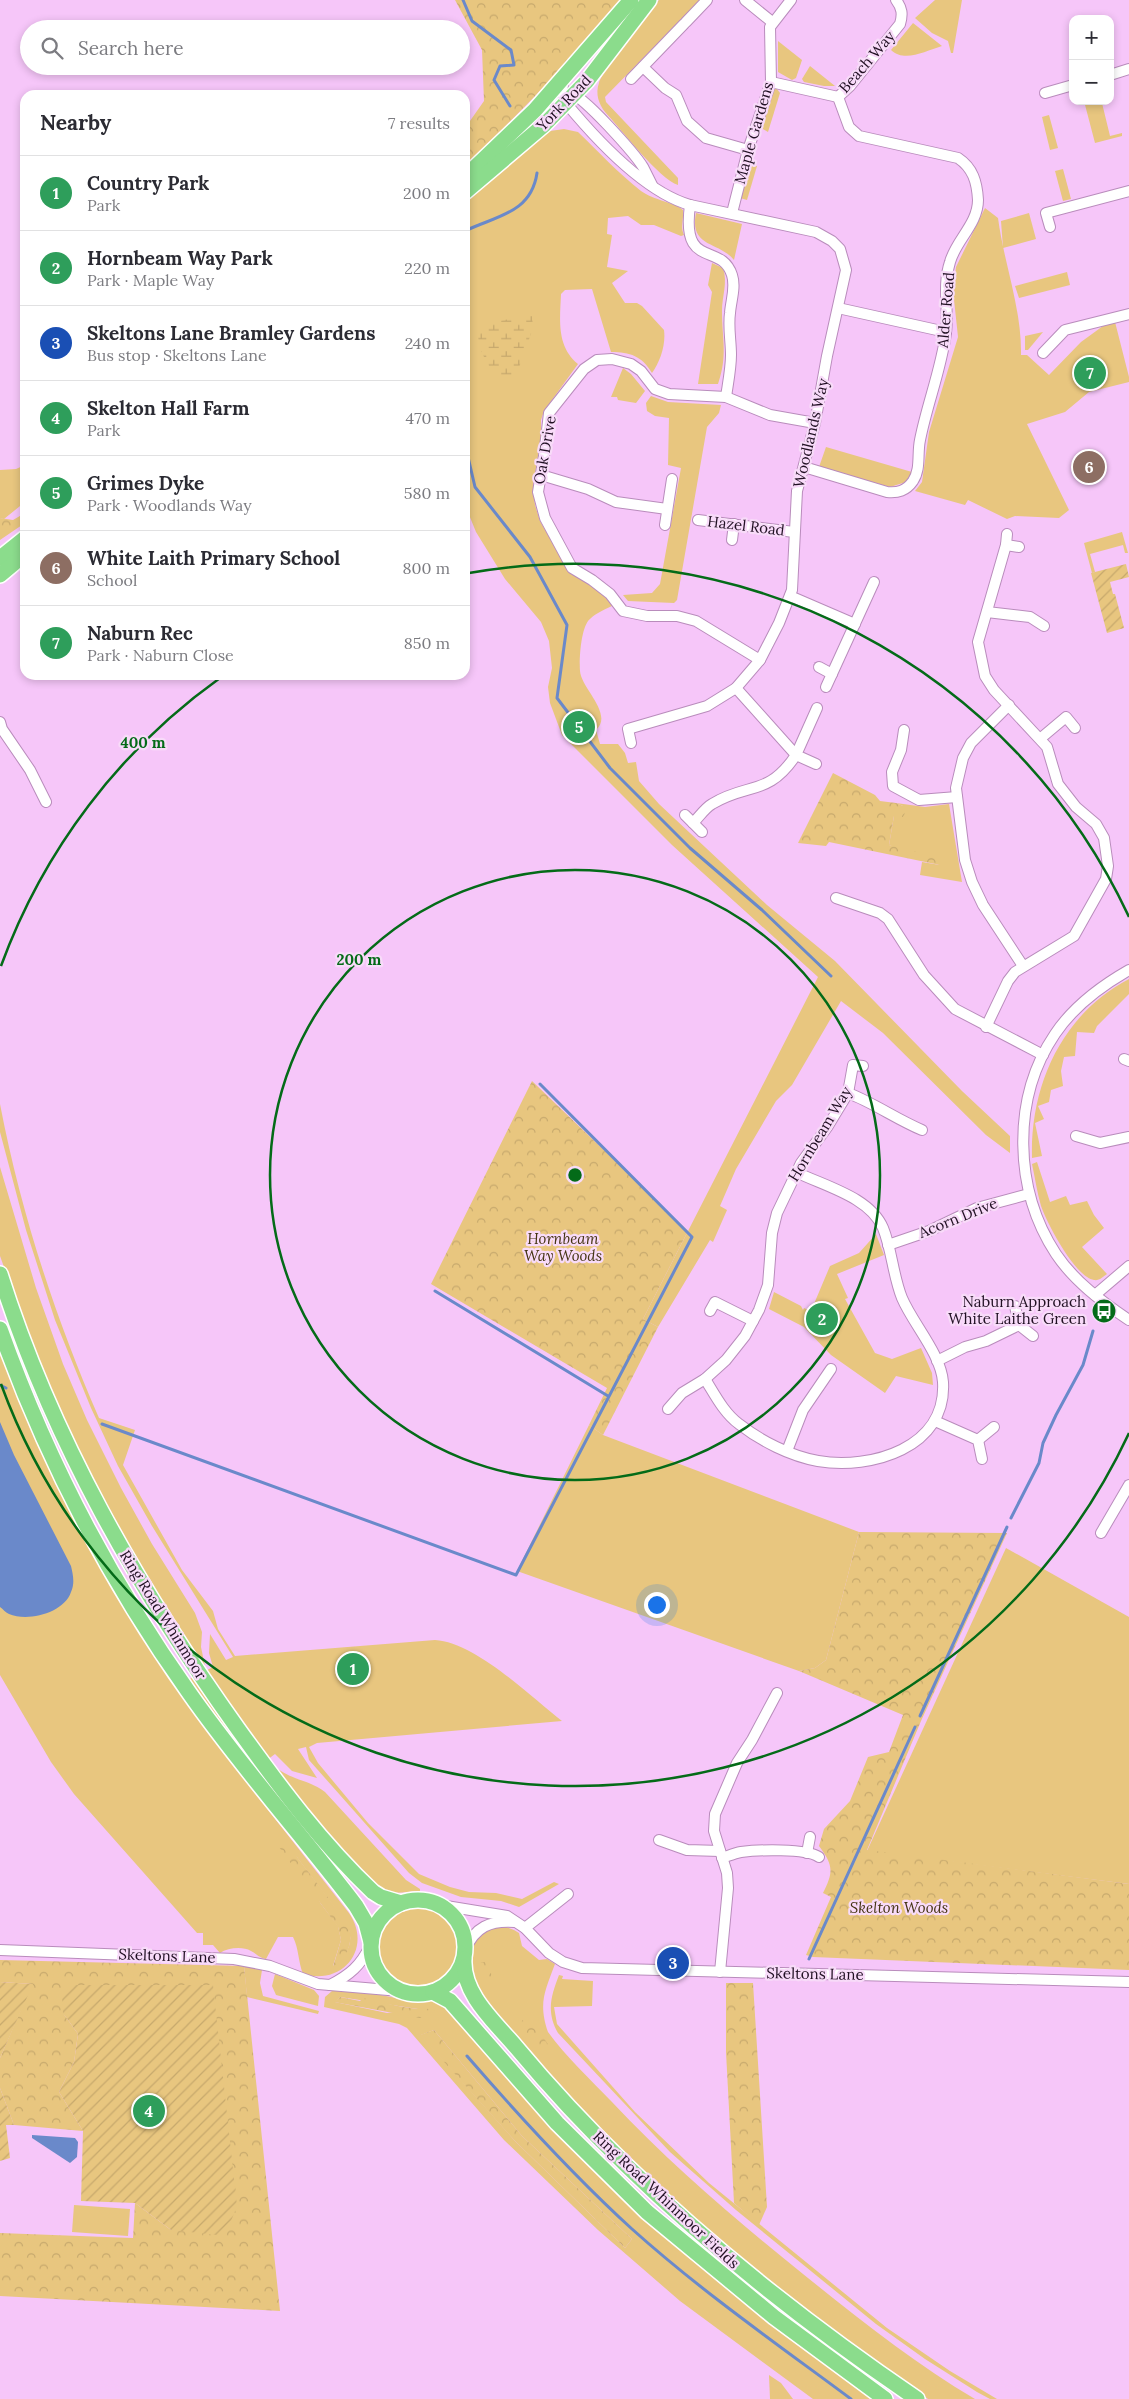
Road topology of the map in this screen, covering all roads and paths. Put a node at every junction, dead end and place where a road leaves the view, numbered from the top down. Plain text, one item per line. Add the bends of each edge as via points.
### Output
1 (631, 0) edge
2 (649, 0) edge
3 (707, 0) edge
4 (745, 0) edge
5 (791, 0) edge
6 (896, 0) edge
7 (772, 22) junction
8 (643, 67) junction
9 (1129, 69) edge
10 (564, 74) junction
11 (1114, 74) edge
12 (631, 78) dead end
13 (587, 81) junction
14 (771, 82) junction
15 (1069, 86) edge
16 (1044, 93) dead end
17 (568, 96) junction
18 (838, 97) junction
19 (591, 107) junction
20 (535, 110) junction
21 (552, 117) junction
22 (578, 117) junction
23 (748, 150) junction
24 (470, 172) edge
25 (470, 188) edge
26 (654, 188) junction
27 (1129, 191) edge
28 (690, 204) junction
29 (732, 213) junction
30 (1050, 227) dead end
31 (838, 308) junction
32 (1129, 314) edge
33 (946, 332) junction
34 (1043, 353) dead end
35 (726, 397) junction
36 (815, 423) junction
37 (804, 467) junction
38 (541, 475) junction
39 (672, 479) dead end
40 (667, 510) junction
41 (698, 520) dead end
42 (734, 524) junction
43 (665, 525) dead end
44 (794, 532) junction
45 (1007, 534) dead end
46 (732, 540) dead end
47 (20, 542) edge
48 (1006, 545) junction
49 (1019, 547) dead end
50 (0, 558) edge
51 (20, 558) edge
52 (0, 575) edge
53 (874, 582) dead end
54 (790, 596) junction
55 (987, 612) junction
56 (855, 624) junction
57 (1044, 626) dead end
58 (760, 660) junction
59 (819, 667) dead end
60 (832, 674) junction
61 (826, 687) dead end
62 (736, 688) junction
63 (1009, 705) junction
64 (817, 708) dead end
65 (1, 726) edge
66 (1075, 728) dead end
67 (904, 730) dead end
68 (1041, 738) junction
69 (631, 743) dead end
70 (796, 755) junction
71 (816, 764) dead end
72 (957, 797) junction
73 (46, 802) dead end
74 (685, 815) dead end
75 (693, 823) junction
76 (702, 832) dead end
77 (836, 898) dead end
78 (1023, 966) junction
79 (1129, 970) edge
80 (986, 1026) junction
81 (1043, 1055) junction
82 (863, 1066) dead end
83 (848, 1093) junction
84 (922, 1130) dead end
85 (1076, 1136) dead end
86 (1129, 1137) edge
87 (796, 1172) junction
88 (1029, 1194) junction
89 (888, 1245) junction
90 (1129, 1266) edge
91 (0, 1274) edge
92 (1095, 1295) junction
93 (1015, 1306) dead end
94 (710, 1312) dead end
95 (1129, 1320) edge
96 (753, 1321) junction
97 (1018, 1325) junction
98 (0, 1329) edge
99 (1033, 1336) dead end
100 (937, 1361) junction
101 (831, 1370) dead end
102 (705, 1380) junction
103 (668, 1409) dead end
104 (936, 1421) junction
105 (994, 1427) dead end
106 (978, 1440) junction
107 (787, 1451) junction
108 (982, 1458) dead end
109 (1129, 1485) edge
110 (1101, 1533) dead end
111 (778, 1693) dead end
112 (810, 1837) dead end
113 (659, 1840) dead end
114 (807, 1853) junction
115 (721, 1854) junction
116 (819, 1857) dead end
117 (568, 1894) dead end
118 (401, 1903) junction
119 (440, 1905) junction
120 (522, 1925) junction
121 (371, 1944) junction
122 (0, 1950) edge
123 (465, 1954) junction
124 (720, 1972) junction
125 (1129, 1982) edge
126 (329, 1985) junction
127 (400, 1991) junction
128 (433, 1992) junction
129 (885, 2399) edge
130 (917, 2399) edge

1 - 10 highway, York Road
2 - 13 highway, York Road
3 - 8 street
4 - 7 street
5 - 7 street
6 - 18 street, Beach Way via 901,7 900,24
7 - 14 street, Maple Gardens via 769,33
8 - 12 street
8 - 23 street via 676,95 687,121 706,138
9 - 11 street
10 - 17 street
10 - 20 highway, York Road
13 - 17 highway, York Road
13 - 19 street via 587,98
14 - 18 street
14 - 23 street, Maple Gardens
15 - 16 street
17 - 19 street
17 - 20 street
17 - 21 highway, York Road
17 - 22 street, Woodlands Way
18 - 33 street, Alder Road via 849,126 859,136 958,158 969,166 978,201 976,214 950,260 945,286
19 - 26 street via 642,166
20 - 24 highway, York Road
21 - 22 street
21 - 25 highway, York Road
22 - 26 street, Woodlands Way via 635,174
23 - 29 street, Maple Gardens
26 - 28 street, Woodlands Way via 674,200
27 - 30 street via 1046,213
28 - 29 street, Woodlands Way
28 - 35 street via 688,228 691,240 697,250 721,260 730,269 734,282
29 - 31 street, Woodlands Way via 816,232 832,241 844,256 846,270
31 - 33 street
31 - 36 street, Woodlands Way
32 - 34 street via 1065,330
33 - 37 street, Alder Road via 920,440 917,471 907,489 887,492
35 - 36 street, Oak Drive via 770,415
35 - 38 street, Oak Drive via 670,394 655,389 631,364 612,358 597,360 584,369 549,413
36 - 37 street, Woodlands Way
37 - 44 street, Woodlands Way via 797,492
38 - 40 street via 588,489 616,502
38 - 58 street, Oak Drive via 538,492 545,518 572,568 610,594 623,611 696,621
39 - 40 street
40 - 43 street
41 - 42 street, Hazel Road
42 - 44 street, Hazel Road
42 - 46 street
44 - 54 street, Woodlands Way via 794,574
45 - 48 street
47 - 50 highway
48 - 49 street
48 - 55 street
51 - 52 highway
53 - 56 street
54 - 56 street
54 - 58 street, Woodlands Way
55 - 57 street via 1030,617
55 - 63 street via 978,642 984,676
56 - 60 street
58 - 62 street, Woodlands Way
59 - 60 street
60 - 61 street
62 - 69 street, Woodlands Way via 706,706 623,730
62 - 70 street
63 - 68 street
63 - 72 street via 971,743 963,758
64 - 70 street
65 - 73 street via 30,770
66 - 68 street via 1066,717
67 - 72 street via 901,750 892,772 893,786 919,800
68 - 78 street via 1050,755 1058,784 1076,807 1096,824 1104,838 1108,866 1092,916 1068,941
70 - 71 street
70 - 75 street via 785,772 765,785 725,797 711,805
72 - 78 street via 965,860 972,882 983,905
74 - 75 street
75 - 76 street
77 - 80 street via 880,913 888,919 938,993 955,1009
78 - 80 street via 1008,981
79 - 81 street via 1081,1004 1055,1034
80 - 81 street
81 - 88 street via 1030,1088 1023,1128
82 - 83 street, Hornbeam Way via 853,1065
83 - 84 street
83 - 87 street, Hornbeam Way
85 - 86 street via 1100,1143
87 - 89 street via 870,1209 884,1229
87 - 96 street, Hornbeam Way via 775,1218 768,1286
88 - 89 street, Acorn Drive via 977,1208 929,1231
88 - 92 street via 1037,1219 1057,1256
89 - 100 street via 907,1310
90 - 92 street
91 - 118 highway, Ring Road Whinmoor via 40,1384 79,1470 138,1578 206,1684 262,1763 319,1834 366,1886 381,1897
92 - 95 street
93 - 97 street
94 - 96 street via 715,1302
96 - 102 street, Hornbeam Way via 736,1348
97 - 99 street
97 - 100 street
98 - 121 highway, Ring Road Whinmoor via 28,1400 80,1511 119,1581 190,1695 356,1906 366,1923
100 - 104 street via 943,1398
101 - 107 street via 803,1410
102 - 103 street, Hornbeam Way via 682,1393
102 - 107 street via 730,1416
104 - 106 street
104 - 107 street via 907,1447 872,1460 819,1461
105 - 106 street
106 - 108 street
109 - 110 street
111 - 115 street via 722,1792 714,1831
112 - 114 street
113 - 115 street via 687,1850
114 - 115 street
114 - 116 street
115 - 124 street via 727,1873 728,1905 722,1932
117 - 120 street
118 - 119 highway via 422,1900
118 - 121 highway via 379,1920
119 - 120 street, Skeltons Lane via 496,1913
119 - 123 highway via 462,1929
120 - 123 street via 496,1922 484,1926 474,1934
120 - 124 street, Skeltons Lane via 549,1953 574,1967
121 - 126 street via 352,1972
121 - 127 highway via 373,1962 381,1977
122 - 126 street, Skeltons Lane via 240,1960
123 - 128 highway via 451,1981
123 - 130 highway, Ring Road Whinmoor Fields via 465,1980 485,2010 563,2103 670,2206 747,2274
124 - 125 street, Skeltons Lane
126 - 127 street, Skeltons Lane
127 - 128 highway via 414,1994
128 - 129 highway, Ring Road Whinmoor Fields via 450,2001 558,2123 647,2212 774,2317

